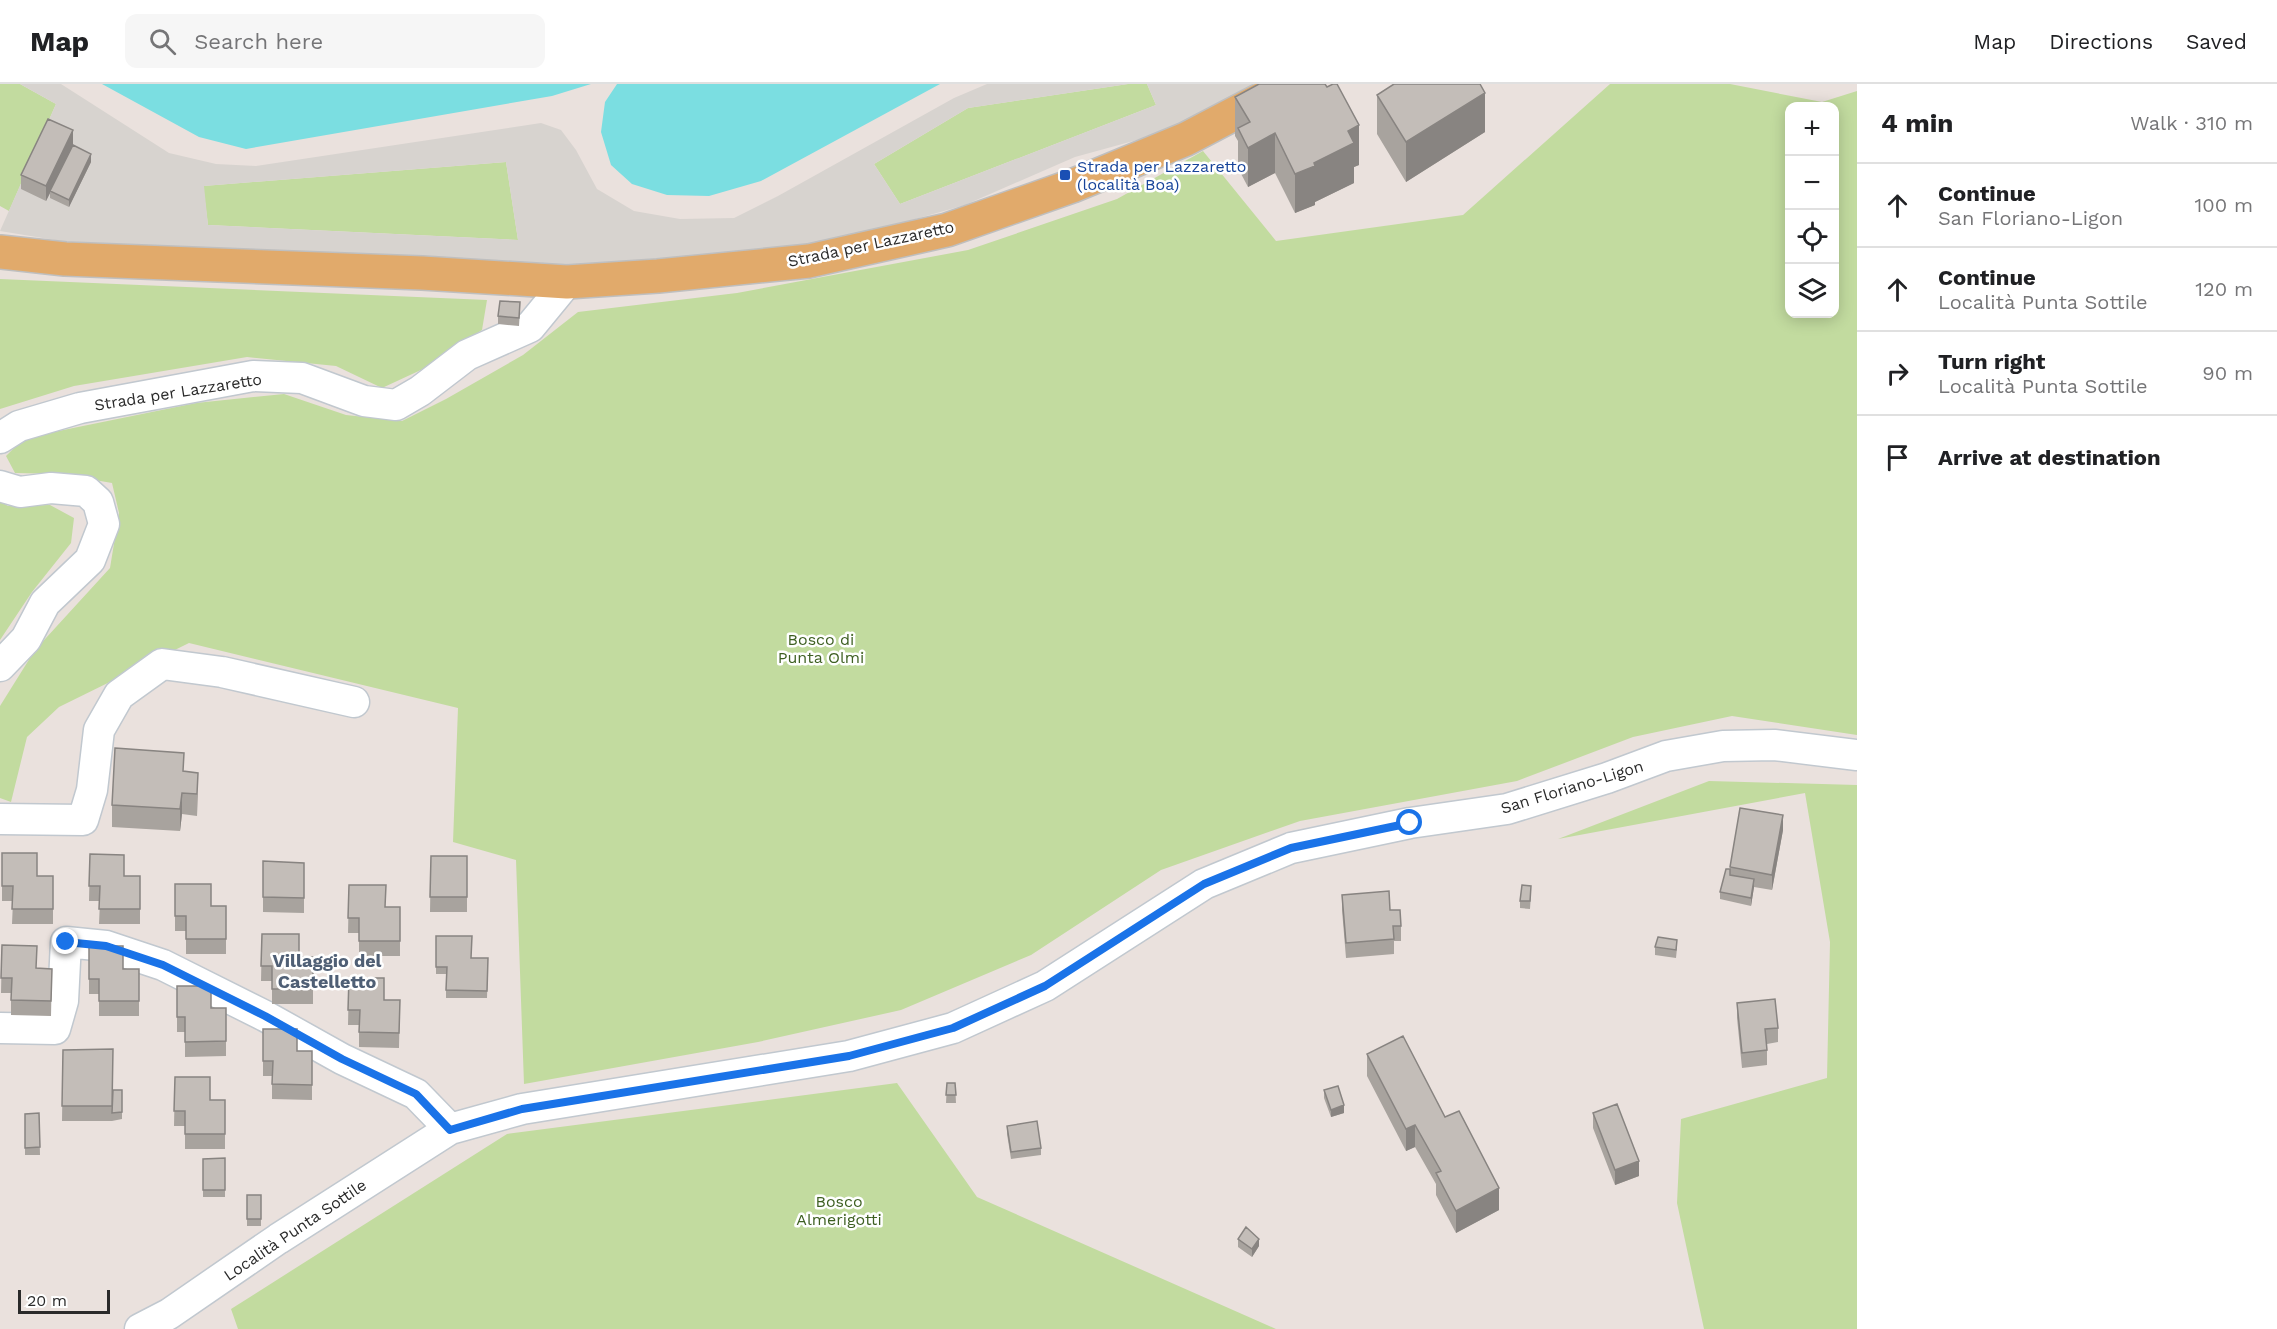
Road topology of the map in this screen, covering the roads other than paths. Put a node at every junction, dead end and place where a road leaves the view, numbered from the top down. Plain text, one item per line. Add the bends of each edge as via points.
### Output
1 (1291, 84) edge
2 (0, 252) edge
3 (567, 282) junction
4 (0, 438) edge
5 (0, 486) edge
6 (0, 666) edge
7 (354, 702) dead end
8 (1857, 755) edge
9 (0, 819) edge
10 (1005, 1004) joint
11 (0, 1028) edge
12 (450, 1130) junction
13 (140, 1329) edge

1 - 3 main road, Strada per Lazzaretto via 1186,139 1072,186 947,230 809,261
2 - 3 main road, Strada per Lazzaretto via 65,260
3 - 4 street, Strada per Lazzaretto via 530,327 467,355 396,405 364,401 302,378 253,376 80,408 19,426
5 - 6 street via 20,492 51,488 86,491 98,502 104,524 90,560 45,603 26,639
7 - 9 street via 222,672 162,664 118,695 99,730 92,790 83,820
8 - 10 street, San Floriano-Ligon via 1774,745 1724,746 1666,756 1507,809 1410,823 1291,848 1204,884 1045,986
10 - 12 street, Località Punta Sottile via 953,1028 849,1056 522,1109
11 - 12 street via 55,1029 63,1001 66,942 106,946 163,965 416,1094
12 - 13 street, Località Punta Sottile via 278,1239 169,1314

